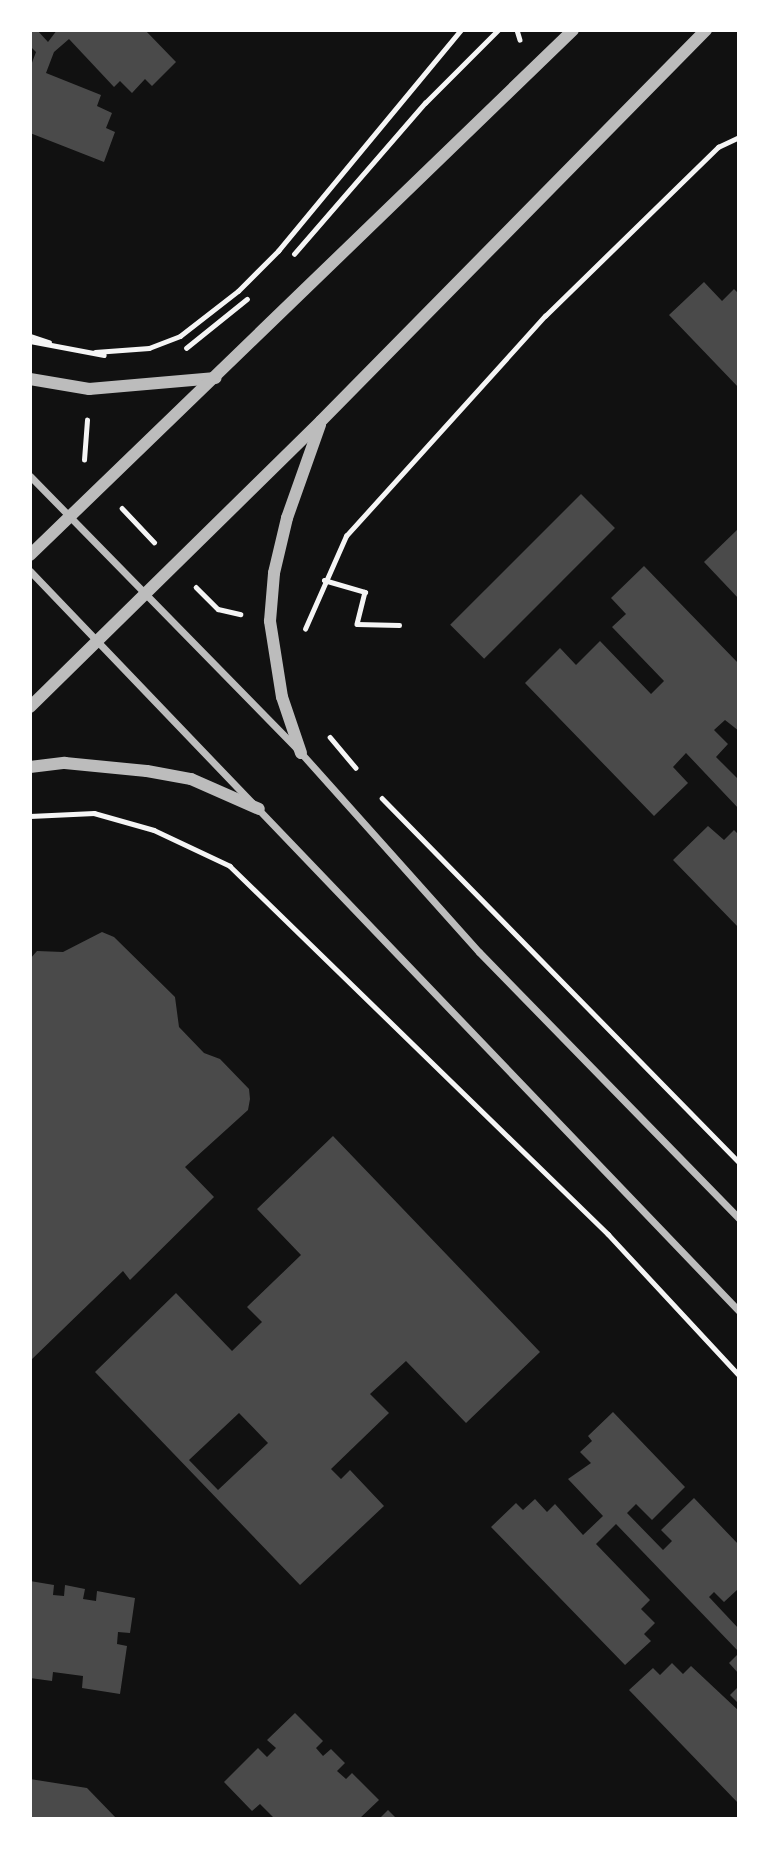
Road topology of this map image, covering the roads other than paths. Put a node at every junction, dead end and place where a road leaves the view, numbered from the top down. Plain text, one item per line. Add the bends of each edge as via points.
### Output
1 (573, 30) edge
2 (706, 30) edge
3 (216, 378) junction
4 (30, 379) edge
5 (321, 421) junction
6 (30, 476) edge
7 (70, 516) junction
8 (30, 555) edge
9 (30, 571) edge
10 (146, 593) junction
11 (97, 641) junction
12 (30, 707) edge
13 (301, 753) junction
14 (30, 767) edge
15 (259, 809) junction
16 (739, 1219) edge
17 (739, 1311) edge

1 - 3 street
2 - 5 street
3 - 4 street via 89,389
3 - 7 street
5 - 10 street
5 - 13 street via 287,518 274,573 271,621 282,697
6 - 7 street
7 - 8 street
7 - 10 street
9 - 11 street
10 - 11 street
10 - 13 street
11 - 12 street
11 - 15 street
13 - 16 street via 479,952
14 - 15 street via 65,763 191,779
15 - 17 street

